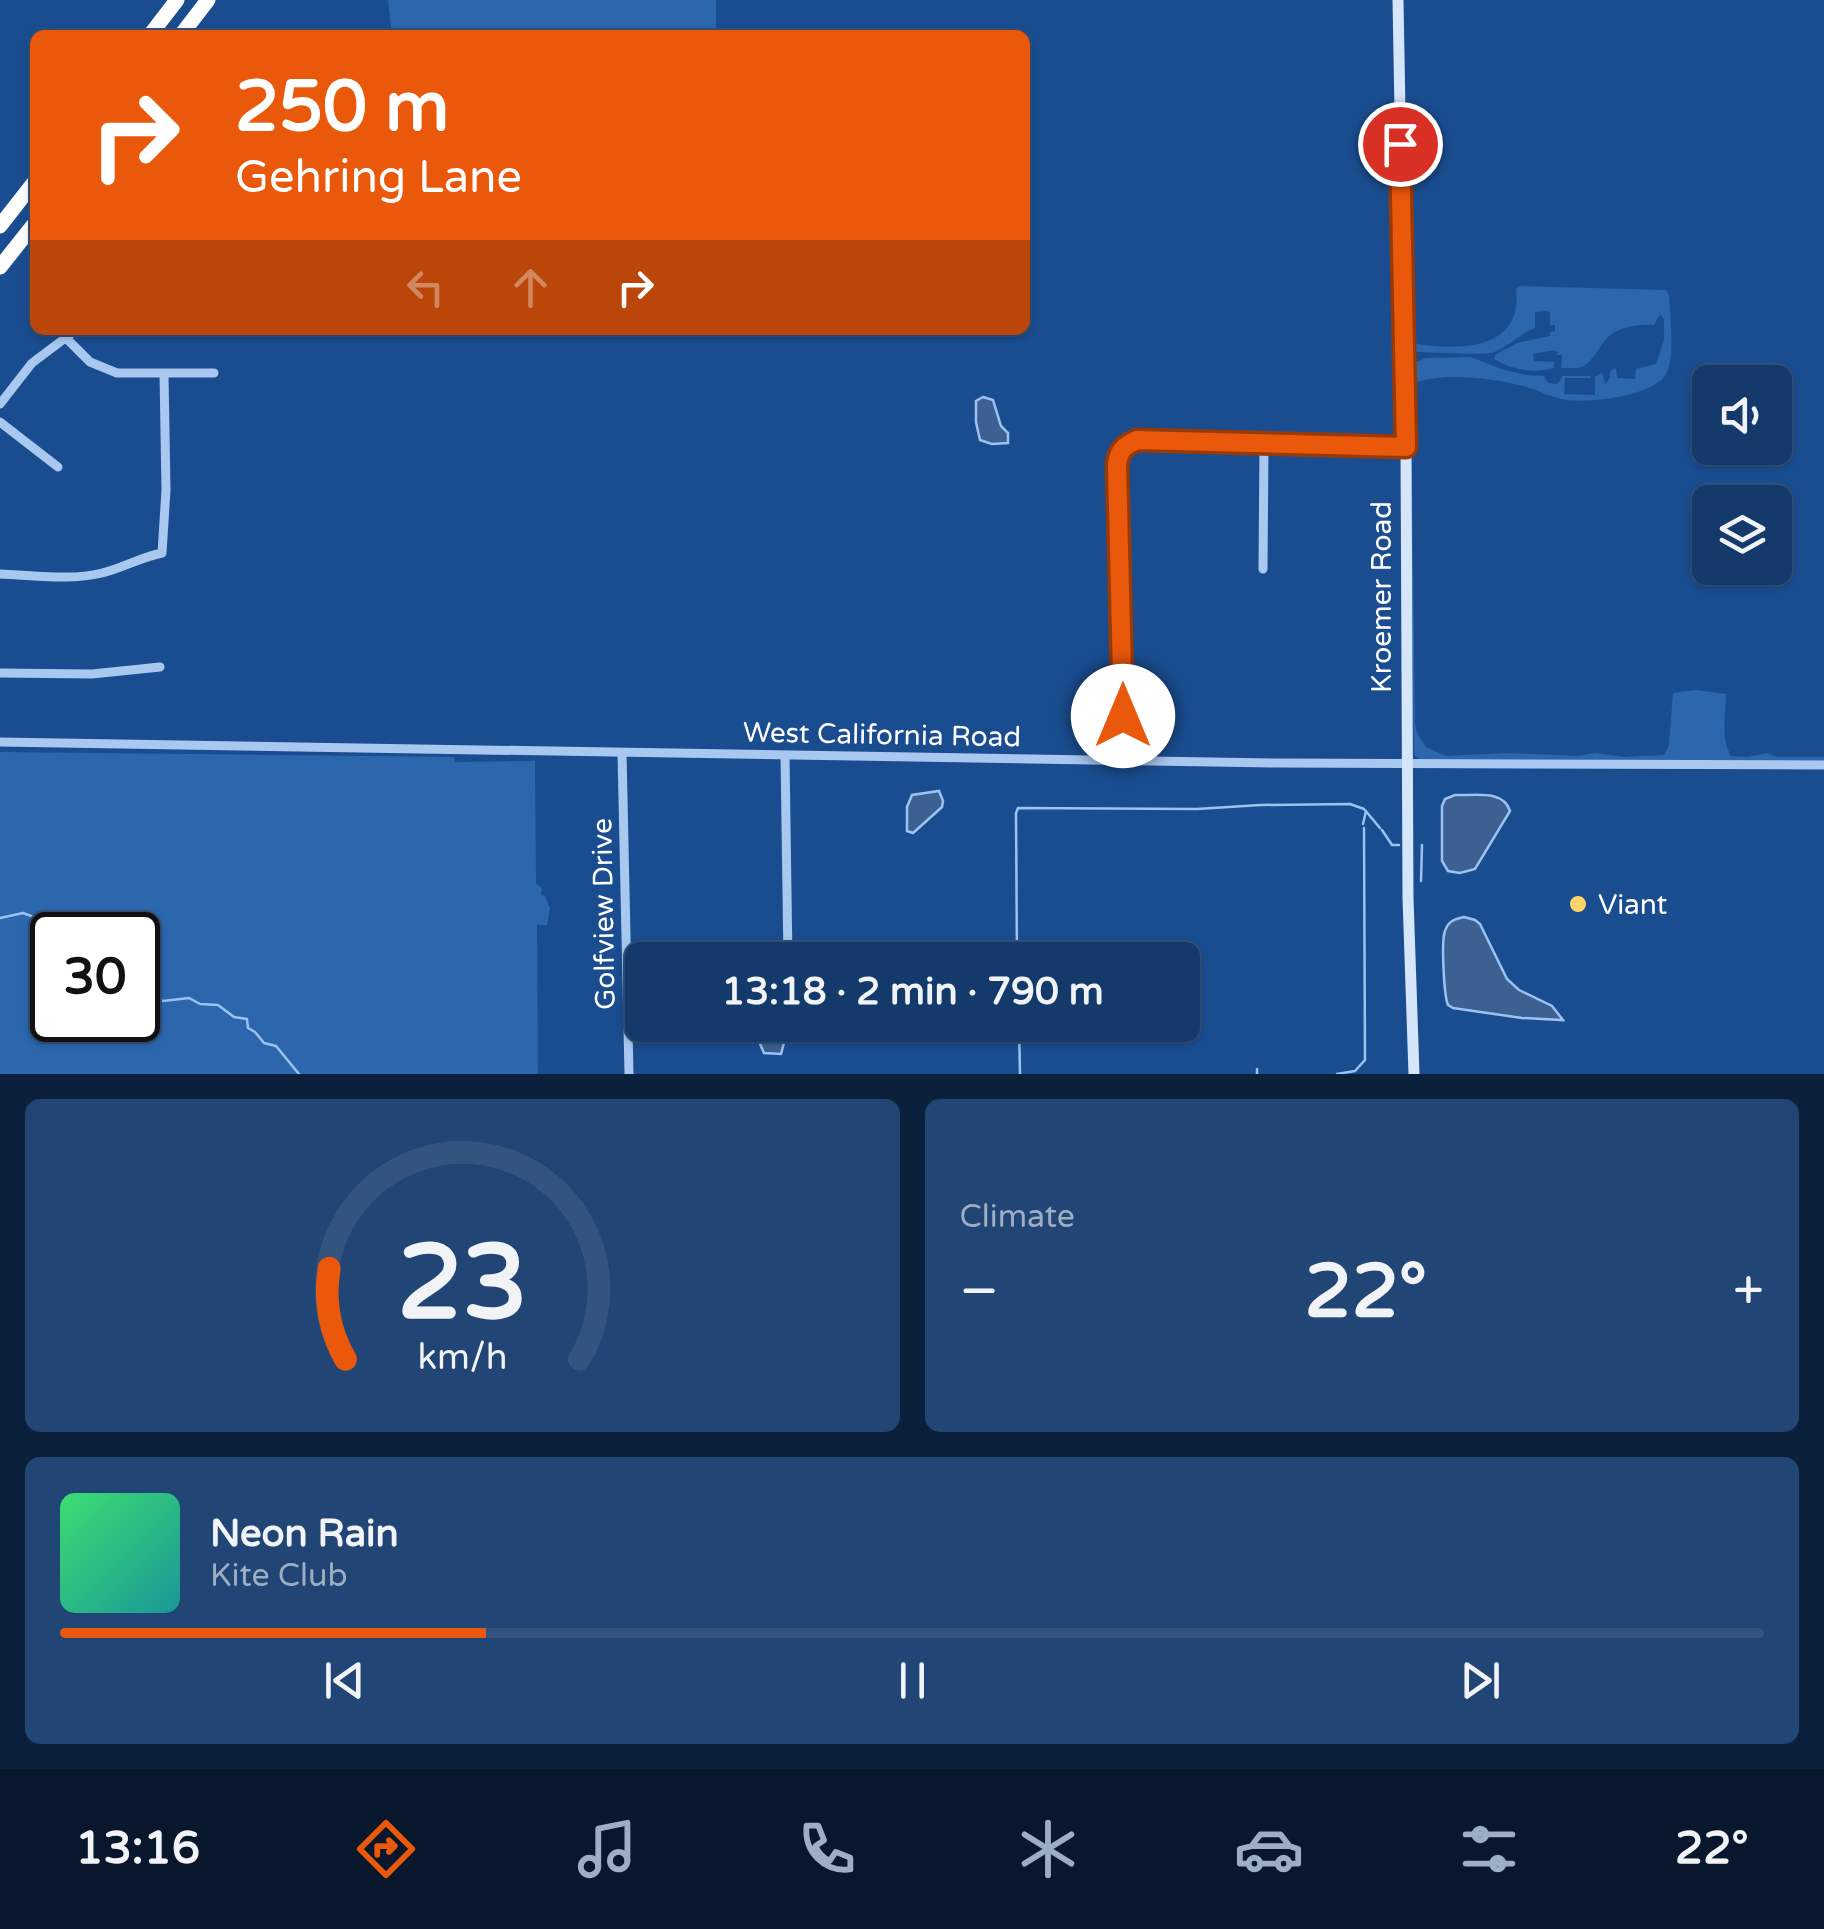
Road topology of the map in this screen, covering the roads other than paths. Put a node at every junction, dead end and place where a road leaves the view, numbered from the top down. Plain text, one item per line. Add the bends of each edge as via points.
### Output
1 (177, 0) edge
2 (208, 0) edge
3 (1398, 0) edge
4 (154, 30) edge
5 (185, 30) edge
6 (30, 187) edge
7 (0, 226) edge
8 (30, 229) edge
9 (0, 268) edge
10 (69, 335) edge
11 (65, 338) junction
12 (214, 373) dead end
13 (164, 374) junction
14 (0, 404) edge
15 (0, 422) edge
16 (1264, 444) junction
17 (1406, 447) junction
18 (58, 468) dead end
19 (1263, 569) dead end
20 (0, 574) edge
21 (160, 666) dead end
22 (0, 673) edge
23 (0, 742) edge
24 (622, 753) junction
25 (785, 756) junction
26 (1123, 760) junction
27 (1408, 764) junction
28 (1824, 764) edge
29 (788, 942) edge
30 (629, 1074) edge
31 (1414, 1074) edge

1 - 4 highway
2 - 5 highway
3 - 17 street, Kroemer Road
6 - 7 highway
8 - 9 highway
10 - 11 street
11 - 13 street via 109,371
11 - 14 street via 32,363
12 - 13 street
13 - 20 street via 162,552 92,575
15 - 18 street
16 - 17 street
16 - 19 street
16 - 26 street via 1137,440 1119,452
17 - 27 street, Kroemer Road
21 - 22 street via 92,674
23 - 24 street, West California Road
24 - 25 street, West California Road
24 - 30 street, Golfview Drive
25 - 26 street, West California Road
25 - 29 street
26 - 27 street, West California Road
27 - 28 street, West California Road
27 - 31 street, Kroemer Road

